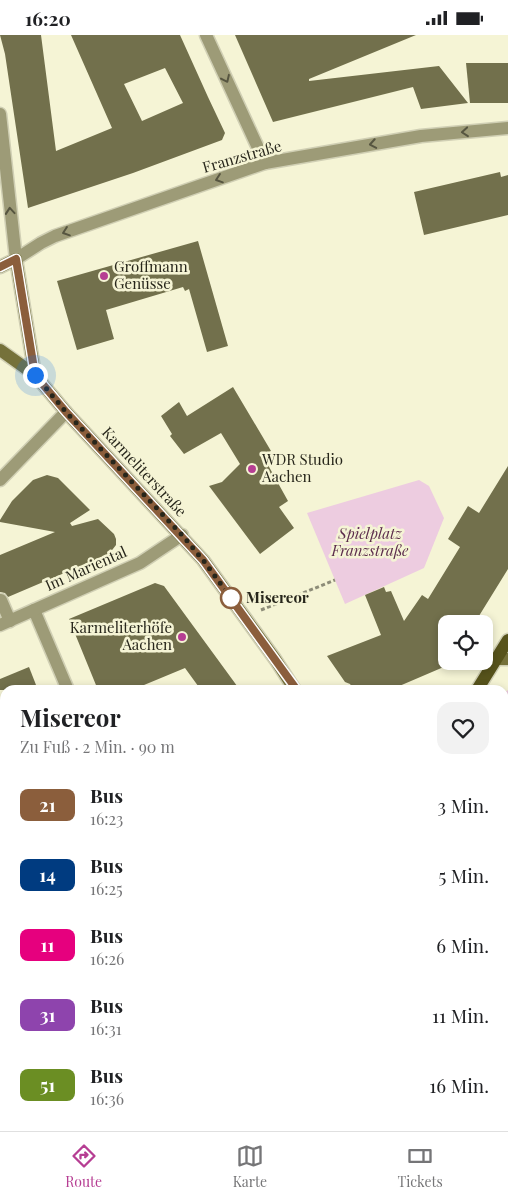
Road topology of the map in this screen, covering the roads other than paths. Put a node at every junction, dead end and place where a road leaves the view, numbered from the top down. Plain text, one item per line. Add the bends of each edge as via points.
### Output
1 (206, 35) edge
2 (0, 114) edge
3 (508, 128) edge
4 (266, 163) junction
5 (16, 259) junction
6 (0, 267) edge
7 (0, 350) edge
8 (35, 375) junction
9 (66, 412) junction
10 (0, 480) edge
11 (182, 535) junction
12 (1, 600) edge
13 (34, 610) junction
14 (5, 623) edge
15 (508, 640) edge
16 (502, 659) edge
17 (66, 685) edge
18 (293, 685) edge
19 (481, 685) edge

1 -> 4 street
5 -> 2 street
3 -> 4 street, Franzstraße via 421,136
4 -> 5 street, Franzstraße via 55,236
5 - 6 street, Franzstraße
5 - 8 street
7 - 8 street, Karmeliterstraße
8 - 9 street, Karmeliterstraße
9 - 10 street
9 - 11 street, Karmeliterstraße
11 - 13 street, Im Mariental via 140,563
11 - 18 street, Karmeliterstraße
12 - 14 street
13 - 14 street, Im Mariental
13 - 17 street
15 - 16 main road
16 - 19 main road

